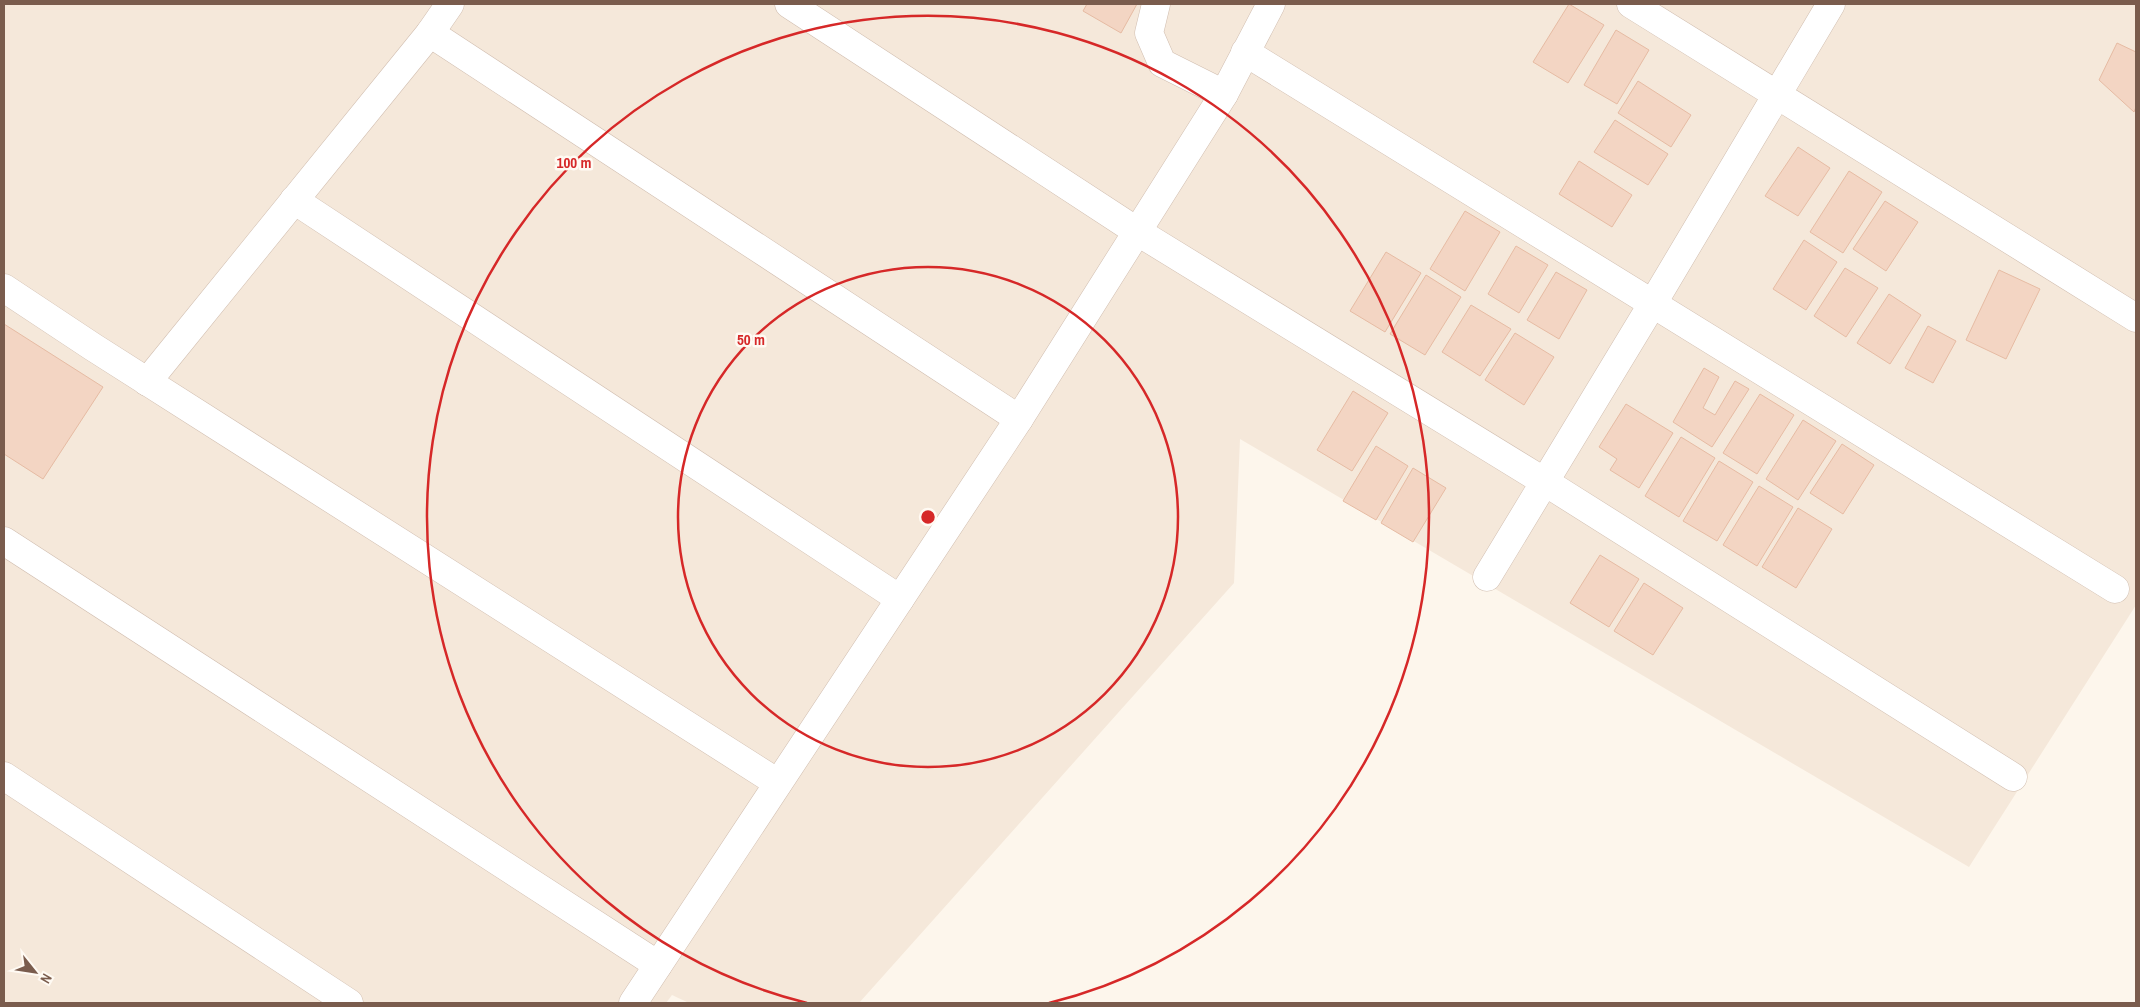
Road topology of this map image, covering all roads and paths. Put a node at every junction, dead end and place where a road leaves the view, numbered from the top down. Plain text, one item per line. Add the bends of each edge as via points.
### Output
1 (450, 4) edge
2 (789, 4) edge
3 (1156, 4) edge
4 (1271, 4) edge
5 (1631, 4) edge
6 (1831, 4) edge
7 (430, 33) junction
8 (1245, 52) junction
9 (1224, 94) junction
10 (1777, 94) junction
11 (294, 200) junction
12 (1138, 232) junction
13 (4, 288) edge
14 (1653, 303) junction
15 (2136, 318) edge
16 (147, 382) junction
17 (1019, 419) junction
18 (1545, 482) junction
19 (4, 541) edge
20 (1487, 577) dead end
21 (2115, 590) dead end
22 (900, 599) junction
23 (4, 776) edge
24 (2013, 777) dead end
25 (778, 783) junction
26 (658, 965) junction
27 (349, 1003) edge
28 (633, 1003) edge

1 - 7 street
2 - 12 street
3 - 9 street via 1149,33 1162,63
4 - 8 street
5 - 10 street
6 - 10 street
7 - 11 street
7 - 17 street
8 - 9 street
8 - 14 street
9 - 12 street
10 - 14 street
10 - 15 street
11 - 16 street
11 - 22 street
12 - 17 street
12 - 18 street
13 - 16 street
14 - 18 street
14 - 21 street
16 - 25 street
17 - 22 street
18 - 20 street
18 - 24 street
19 - 26 street
22 - 25 street
23 - 27 street
25 - 26 street
26 - 28 street

